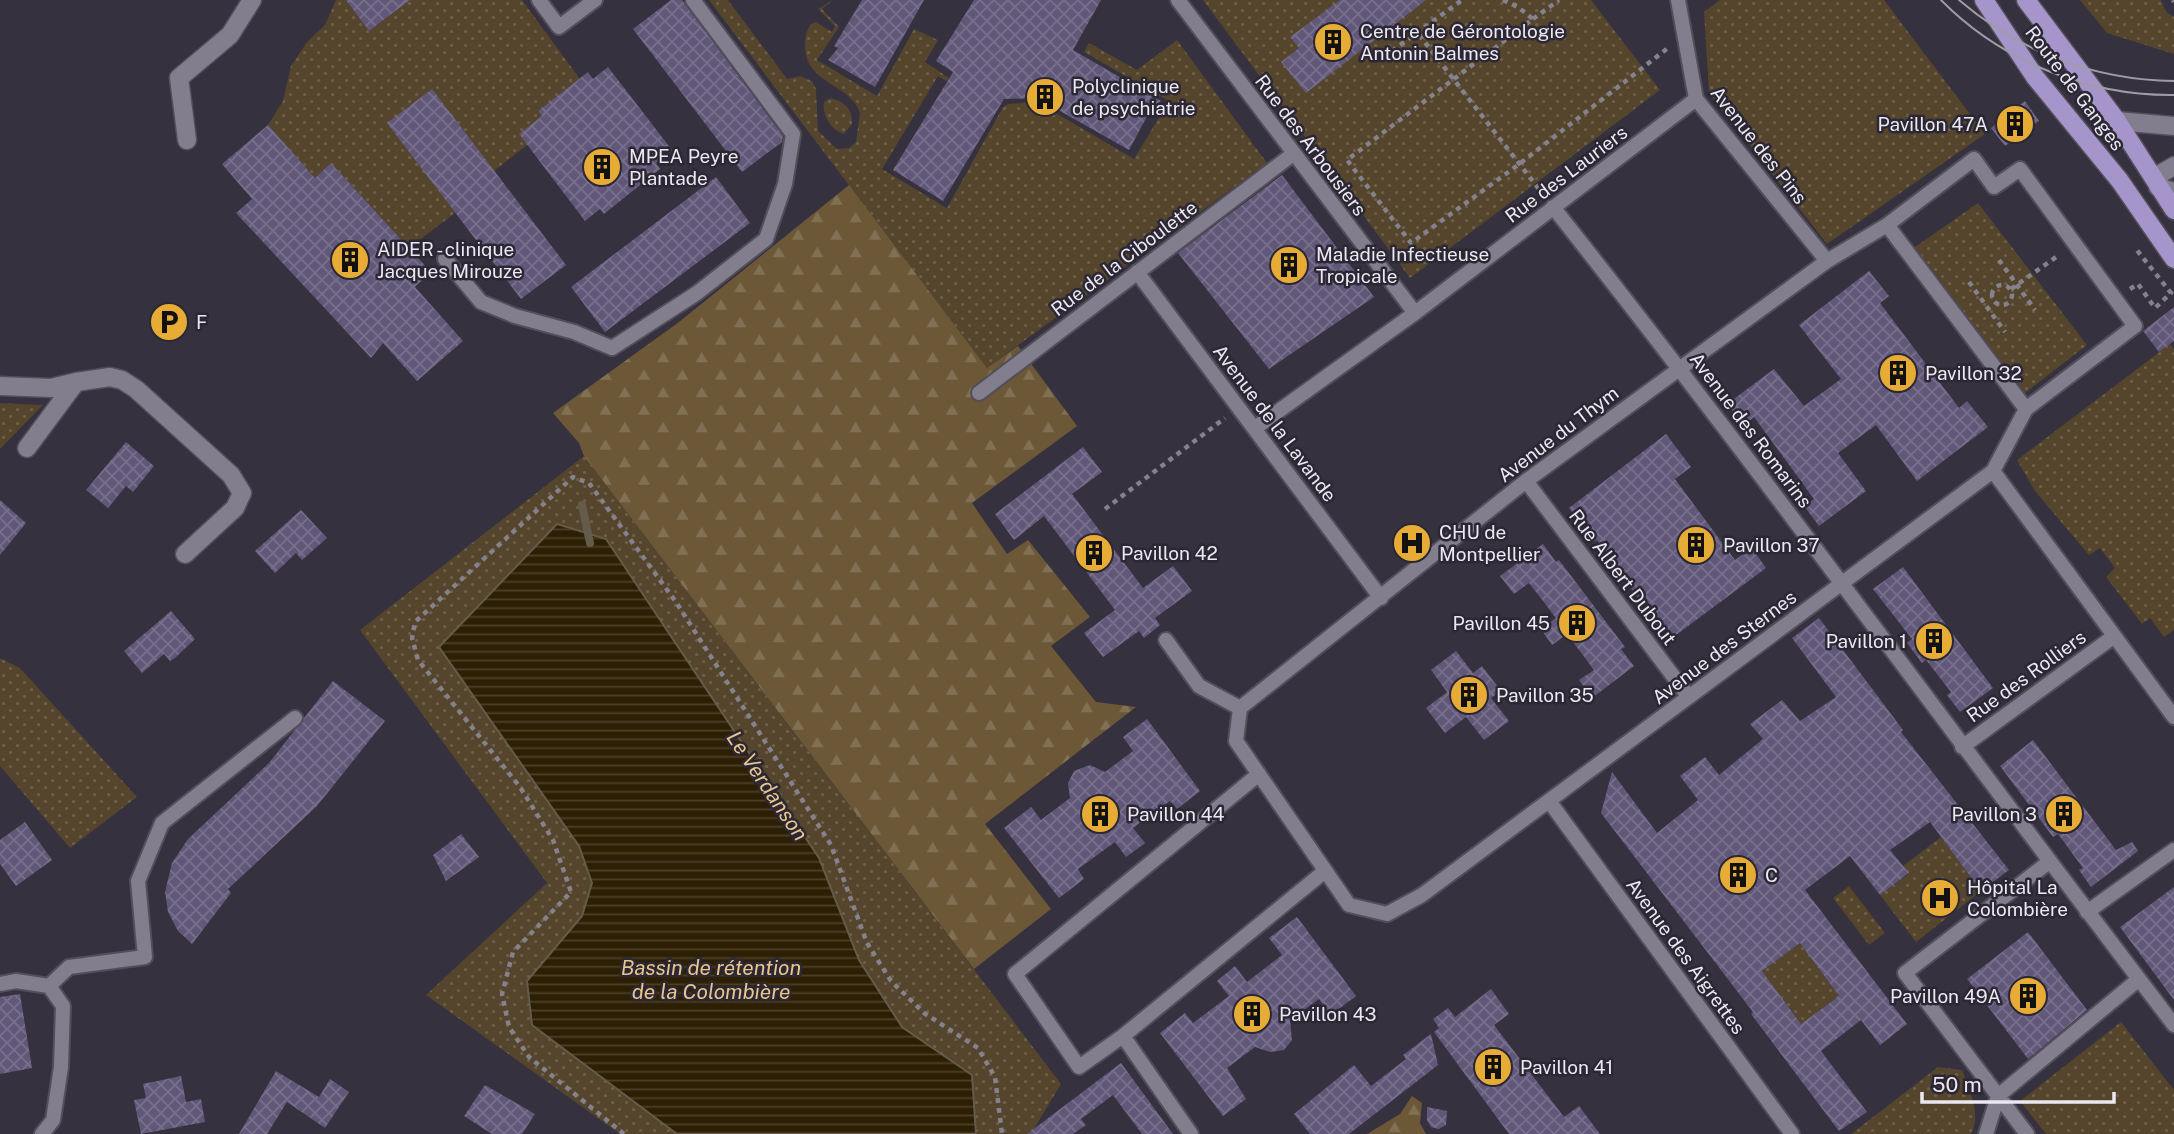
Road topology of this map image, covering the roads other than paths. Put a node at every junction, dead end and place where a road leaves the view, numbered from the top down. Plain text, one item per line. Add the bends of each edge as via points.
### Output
1 (252, 0) edge
2 (539, 0) edge
3 (595, 0) edge
4 (693, 0) edge
5 (1178, 0) edge
6 (1678, 0) edge
7 (1984, 0) edge
8 (2026, 0) edge
9 (1696, 99) junction
10 (2116, 121) junction
11 (2174, 126) edge
12 (187, 139) dead end
13 (1293, 154) junction
14 (2174, 166) edge
15 (2166, 190) edge
16 (2135, 201) junction
17 (1553, 208) junction
18 (2174, 210) edge
19 (1887, 225) junction
20 (444, 259) dead end
21 (2174, 259) edge
22 (1827, 261) junction
23 (1138, 272) junction
24 (1415, 313) junction
25 (1680, 368) junction
26 (76, 382) junction
27 (0, 386) edge
28 (979, 393) dead end
29 (2026, 409) junction
30 (1255, 428) junction
31 (27, 448) dead end
32 (1993, 471) junction
33 (1526, 481) junction
34 (185, 554) dead end
35 (1843, 583) junction
36 (1381, 598) junction
37 (2113, 637) junction
38 (1166, 640) dead end
39 (1689, 697) junction
40 (1240, 708) junction
41 (2174, 717) edge
42 (295, 718) dead end
43 (1962, 747) junction
44 (1259, 774) junction
45 (1549, 801) junction
46 (2174, 850) edge
47 (2049, 862) junction
48 (1325, 871) junction
49 (2087, 912) junction
50 (2139, 979) junction
51 (0, 984) edge
52 (49, 986) junction
53 (2174, 1025) edge
54 (1123, 1036) junction
55 (1998, 1096) junction
56 (42, 1134) edge
57 (1191, 1134) edge
58 (1792, 1134) edge
59 (1986, 1134) edge
60 (2027, 1134) edge

1 - 12 street via 230,35 179,78
2 - 3 lane via 559,27
4 - 20 lane via 793,134 785,184 766,239 697,293 612,348 481,302
5 - 13 lane, Rue des Arbousiers
6 - 9 lane, Avenue des Pins
7 - 16 main road, Route de Ganges via 2035,77
8 - 10 main road, Route de Ganges
9 - 17 lane, Rue des Lauriers
9 - 22 lane, Avenue des Pins
10 - 11 street
10 - 15 main road, Route de Ganges
13 - 23 lane, Rue de la Ciboulette
13 - 24 lane, Rue des Arbousiers
14 - 15 street via 2160,174
15 - 16 main road
15 - 18 main road, Route de Ganges
16 - 21 main road, Route de Ganges
17 - 24 lane, Rue des Lauriers
17 - 25 lane, Avenue des Romarins
19 - 22 lane, Avenue du Thym
19 - 29 lane
19 - 29 lane, Avenue du Thym via 1974,159 1994,187 2020,169 2134,326
22 - 25 lane, Avenue du Thym
23 - 28 lane, Rue de la Ciboulette
23 - 30 lane, Avenue de la Lavande
24 - 30 lane, Rue des Lauriers
25 - 33 lane, Avenue du Thym
25 - 35 lane, Avenue des Romarins
26 - 27 street via 51,387
26 - 31 street
26 - 34 street via 122,380 237,481 242,498
29 - 32 lane, Avenue des Sternes
30 - 36 lane, Avenue de la Lavande
32 - 35 lane, Avenue des Sternes
32 - 37 lane
33 - 36 lane, Avenue du Thym
33 - 39 lane, Rue Albert Dubout
35 - 39 lane, Avenue des Sternes
35 - 43 lane, Avenue des Romarins
36 - 40 lane, Avenue du Thym
37 - 41 lane
37 - 43 lane, Rue des Rolliers
38 - 40 lane via 1199,685
39 - 45 lane, Avenue des Sternes
40 - 44 lane, Avenue des Sternes via 1236,741
42 - 52 lane via 162,823 138,881 145,957 69,967
43 - 47 lane, Avenue des Romarins
44 - 48 lane, Avenue des Sternes
44 - 54 lane via 1014,974 1079,1067
45 - 48 lane, Avenue des Sternes via 1422,895 1387,914 1349,905
45 - 58 lane, Avenue des Aigrettes
46 - 49 lane
47 - 49 lane, Avenue des Romarins
47 - 55 lane via 1905,973
48 - 54 lane
49 - 50 lane, Avenue des Romarins
50 - 53 lane, Avenue des Romarins
50 - 55 lane
51 - 52 lane via 16,981
52 - 56 lane via 63,1006 61,1067 52,1120
54 - 57 lane
55 - 59 lane
55 - 60 lane

